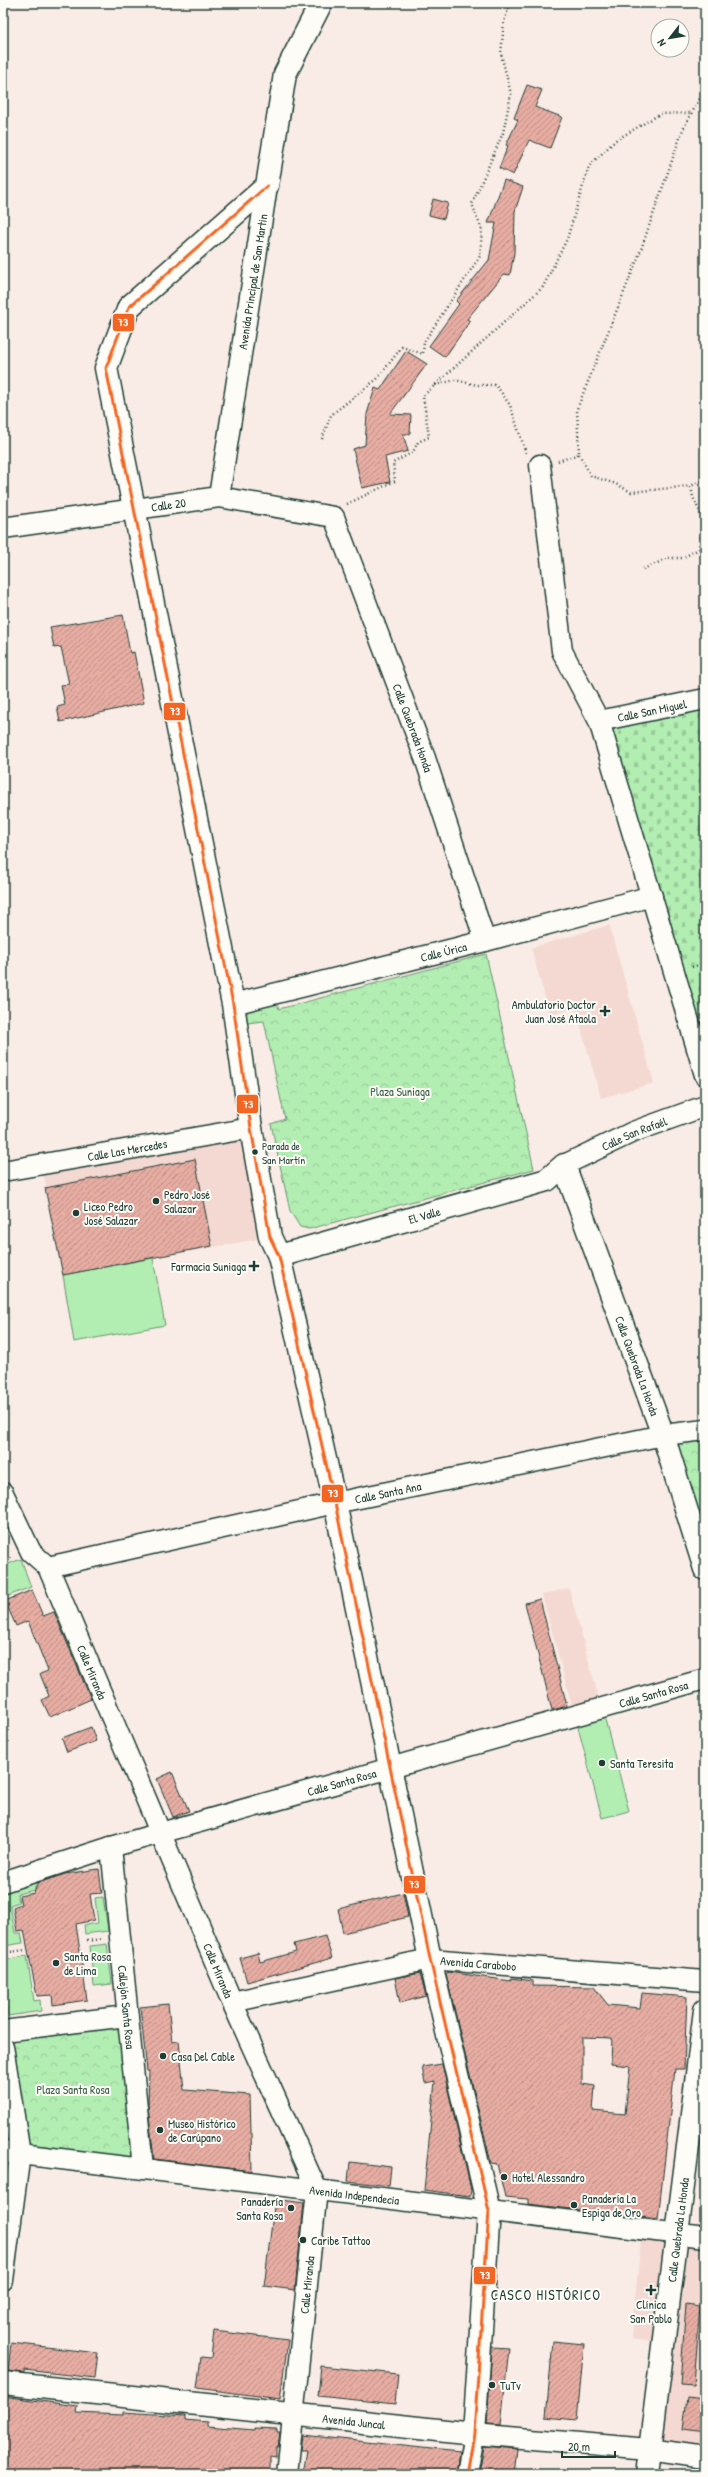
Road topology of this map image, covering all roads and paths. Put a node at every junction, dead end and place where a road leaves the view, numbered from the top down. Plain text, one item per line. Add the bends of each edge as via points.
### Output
1 (321, 3) edge
2 (510, 3) edge
3 (705, 89) edge
4 (692, 113) junction
5 (267, 186) junction
6 (433, 386) junction
7 (322, 439) dead end
8 (579, 454) junction
9 (540, 465) junction
10 (705, 478) edge
11 (691, 486) junction
12 (219, 497) junction
13 (134, 510) junction
14 (334, 517) junction
15 (3, 528) edge
16 (643, 569) dead end
17 (705, 699) edge
18 (599, 721) junction
19 (652, 896) junction
20 (485, 941) junction
21 (233, 1004) junction
22 (705, 1075) edge
23 (705, 1106) edge
24 (250, 1128) junction
25 (564, 1165) junction
26 (3, 1171) edge
27 (279, 1256) junction
28 (705, 1430) edge
29 (663, 1435) junction
30 (3, 1494) edge
31 (335, 1503) junction
32 (48, 1567) junction
33 (705, 1570) edge
34 (705, 1679) edge
35 (390, 1768) junction
36 (160, 1834) junction
37 (111, 1847) junction
38 (3, 1882) edge
39 (106, 1938) dead end
40 (87, 1941) dead end
41 (25, 1950) dead end
42 (3, 1954) edge
43 (430, 1960) junction
44 (705, 1981) edge
45 (3, 1998) edge
46 (232, 2002) junction
47 (705, 2010) edge
48 (127, 2016) junction
49 (4, 2022) edge
50 (3, 2046) edge
51 (12, 2153) edge
52 (144, 2168) junction
53 (317, 2190) junction
54 (489, 2211) junction
55 (677, 2233) junction
56 (705, 2237) edge
57 (3, 2280) edge
58 (3, 2383) edge
59 (294, 2416) junction
60 (474, 2434) junction
61 (649, 2449) junction
62 (705, 2457) edge
63 (287, 2474) edge
64 (467, 2474) edge
65 (646, 2474) edge

1 - 5 main road, Avenida Principal de San Martin via 285,74
2 - 7 path via 504,22 501,54 511,94 503,133 472,204 482,230 480,256 424,342 423,354 402,347 377,380 331,415
3 - 4 path
4 - 6 path via 660,114 616,140 589,166 567,239 543,286
4 - 8 path via 683,130 639,255 577,409
5 - 12 street, Avenida Principal de San Martin
5 - 13 main road via 129,307 106,368
6 - 9 path via 455,380 477,385 496,385 510,405 526,453
6 - 14 path via 423,396 429,438 418,442 413,452 393,463 395,481 344,506
8 - 9 path
8 - 11 path via 591,476 631,492
9 - 18 street via 562,651
10 - 11 path
11 - 16 path via 702,519 699,549 682,558 669,558
12 - 13 street, Calle 20
12 - 14 street, Calle 20
13 - 15 street, Calle 20
13 - 21 main road
14 - 20 street, Calle Quebrada Honda via 425,758
17 - 18 street, Calle San Miguel
18 - 19 street
19 - 20 street, Calle Úrica
19 - 22 street
20 - 21 street, Calle Úrica
21 - 24 main road
23 - 25 street, Calle San Rafaél via 633,1132
24 - 26 street, Calle Las Mercedes
24 - 27 main road via 270,1237
25 - 27 main road, El Valle via 547,1180
25 - 29 main road, Calle Quebrada La Honda
27 - 31 main road
28 - 29 street, Calle Santa Ana
29 - 31 street, Calle Santa Ana
29 - 33 main road, Calle Quebrada La Honda
30 - 32 street, Calle Miranda via 31,1552
31 - 32 street, Calle Santa Ana
31 - 35 main road
32 - 36 street, Calle Miranda
34 - 35 street, Calle Santa Rosa
35 - 36 street, Calle Santa Rosa
35 - 43 main road
36 - 37 street, Calle Santa Rosa
36 - 46 street, Calle Miranda
37 - 38 street, Calle Santa Rosa
37 - 48 street, Callejón Santa Rosa
39 - 40 path
41 - 42 path
43 - 44 street, Avenida Carabobo
43 - 46 street, Avenida Carabobo
43 - 54 main road
45 - 49 path
46 - 53 street, Calle Miranda
47 - 55 main road, Calle Quebrada La Honda
48 - 49 street
48 - 52 street, Callejón Santa Rosa
50 - 51 street
51 - 52 street, Avenida Independecia
51 - 57 street
52 - 53 street, Avenida Independecia
53 - 54 street, Avenida Independecia
53 - 59 street, Calle Miranda
54 - 55 street, Avenida Independecia
54 - 60 main road
55 - 56 street, Avenida Independecia
55 - 61 main road, Calle Quebrada La Honda
58 - 59 main road, Avenida Juncal
59 - 60 main road, Avenida Juncal
59 - 63 street, Calle Miranda
60 - 61 street, Avenida Juncal
60 - 64 street
61 - 62 street, Avenida Juncal
61 - 65 main road, Calle Quebrada La Honda

